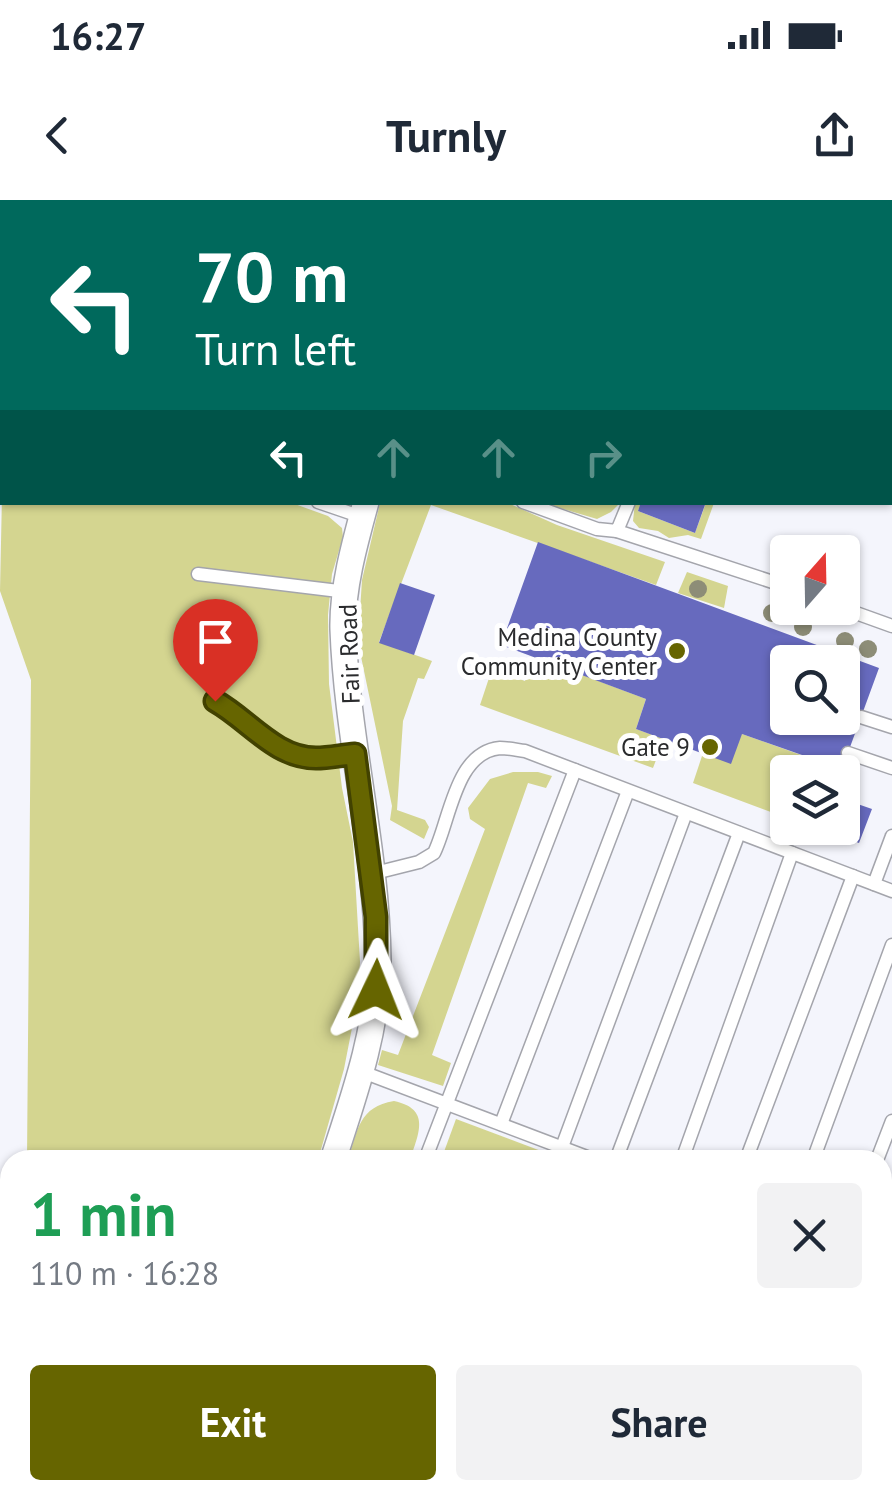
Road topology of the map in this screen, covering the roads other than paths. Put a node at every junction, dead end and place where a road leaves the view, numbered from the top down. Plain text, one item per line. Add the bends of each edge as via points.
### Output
1 (335, 505) edge
2 (531, 505) edge
3 (628, 505) edge
4 (364, 510) edge
5 (617, 532) junction
6 (198, 574) dead end
7 (770, 581) edge
8 (347, 592) junction
9 (860, 614) edge
10 (892, 626) edge
11 (215, 701) dead end
12 (861, 716) dead end
13 (892, 728) edge
14 (848, 753) dead end
15 (355, 754) junction
16 (892, 768) edge
17 (575, 770) junction
18 (628, 791) junction
19 (686, 813) junction
20 (739, 833) junction
21 (892, 836) edge
22 (792, 853) junction
23 (371, 874) junction
24 (853, 876) junction
25 (874, 884) junction
26 (892, 891) edge
27 (892, 946) edge
28 (360, 1071) junction
29 (445, 1103) junction
30 (892, 1121) edge
31 (501, 1124) junction
32 (562, 1147) junction
33 (336, 1150) edge
34 (429, 1150) edge
35 (570, 1150) edge
36 (620, 1150) edge
37 (686, 1150) edge
38 (750, 1150) edge
39 (817, 1150) edge
40 (881, 1150) edge

1 - 4 lane
2 - 5 lane
3 - 5 lane
4 - 8 street, Fair Road
5 - 7 lane
6 - 8 lane
8 - 15 street, Fair Road via 343,626
9 - 10 lane
11 - 15 lane via 296,756
12 - 13 lane
14 - 16 lane
15 - 23 street, Fair Road
17 - 18 lane
17 - 23 lane via 525,751 483,754 458,785 434,853
17 - 29 lane
18 - 19 lane
18 - 31 lane
19 - 20 lane
19 - 32 lane
20 - 22 lane
20 - 36 lane
21 - 25 lane
22 - 24 lane
22 - 37 lane
23 - 28 street, Fair Road via 378,966
24 - 25 lane
24 - 38 lane
25 - 26 lane
27 - 39 lane
28 - 29 lane
28 - 33 street, Fair Road
29 - 31 lane
29 - 34 lane
30 - 40 lane
31 - 32 lane
32 - 35 lane

